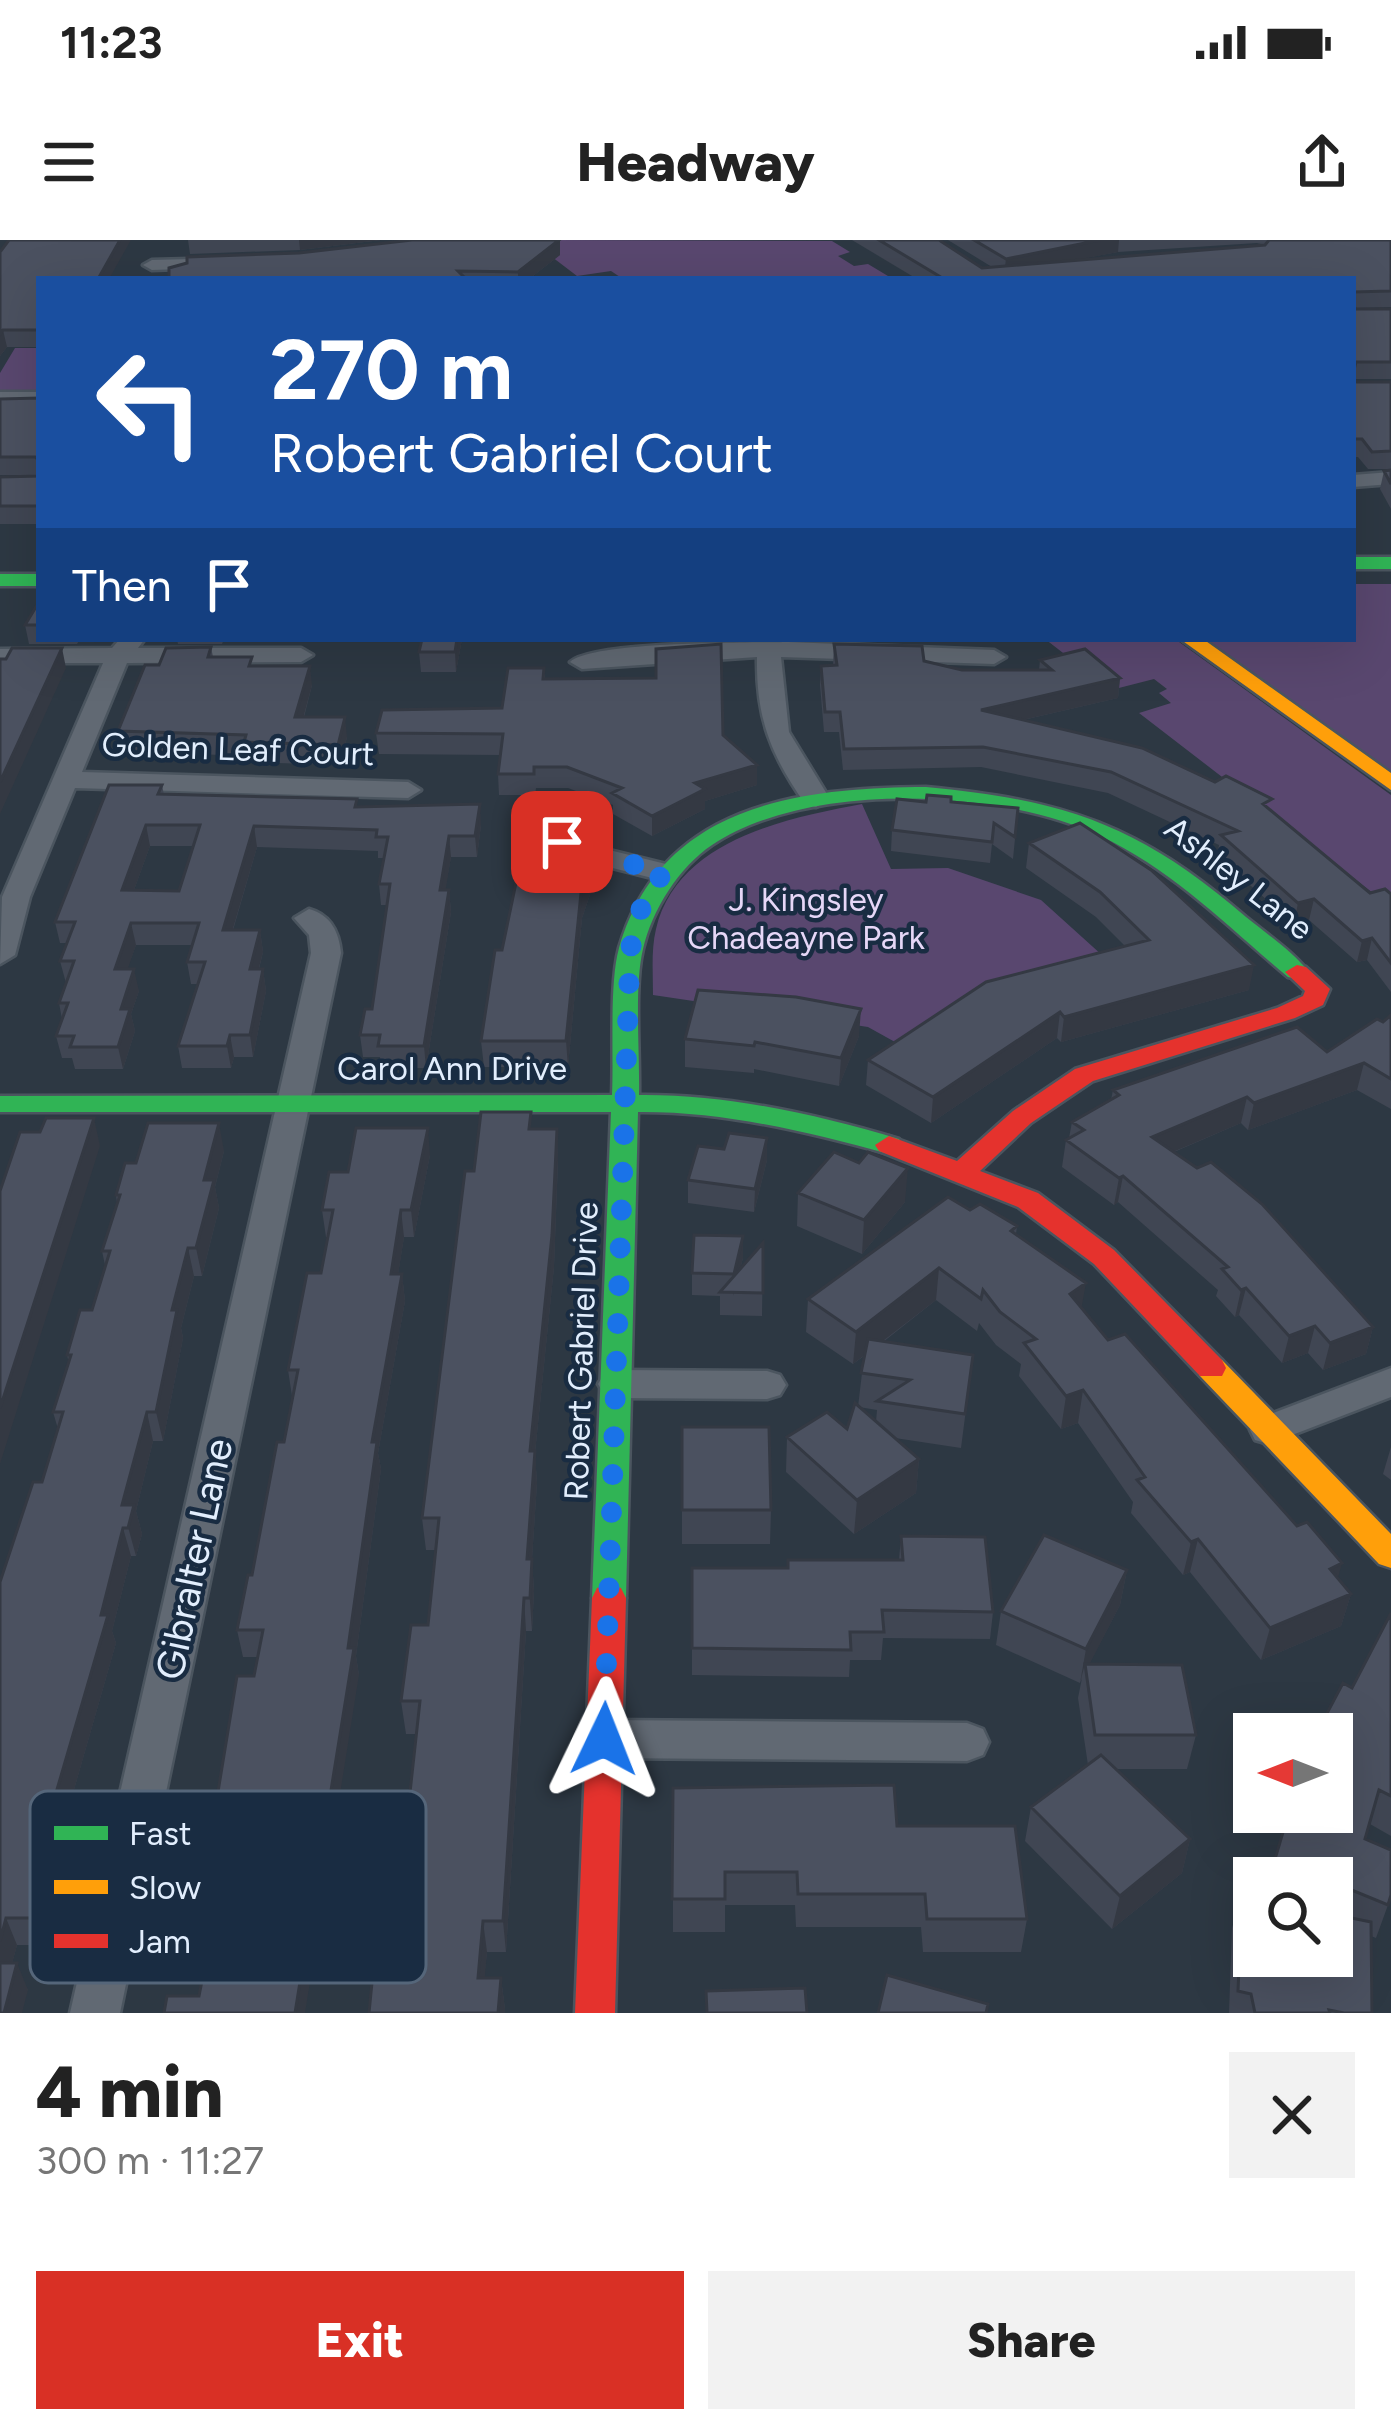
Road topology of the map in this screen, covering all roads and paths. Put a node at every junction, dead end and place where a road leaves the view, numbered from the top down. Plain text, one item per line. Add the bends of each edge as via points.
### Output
1 (164, 240) edge
2 (247, 262) edge
3 (147, 272) edge
4 (0, 398) edge
5 (36, 398) edge
6 (1391, 478) edge
7 (1356, 481) edge
8 (1356, 547) edge
9 (1391, 547) edge
10 (1391, 562) edge
11 (1356, 563) edge
12 (0, 580) edge
13 (36, 580) edge
14 (1194, 642) edge
15 (122, 645) edge
16 (769, 653) junction
17 (301, 655) dead end
18 (0, 656) edge
19 (994, 657) dead end
20 (582, 662) dead end
21 (65, 781) junction
22 (1391, 783) edge
23 (408, 790) dead end
24 (816, 800) junction
25 (550, 830) dead end
26 (664, 872) junction
27 (309, 918) dead end
28 (3, 921) edge
29 (0, 955) edge
30 (0, 1104) edge
31 (293, 1104) junction
32 (625, 1104) junction
33 (962, 1172) junction
34 (1391, 1382) edge
35 (616, 1384) junction
36 (766, 1385) dead end
37 (1269, 1430) junction
38 (1391, 1555) edge
39 (604, 1739) junction
40 (968, 1742) dead end
41 (143, 1791) edge
42 (102, 1983) edge
43 (95, 2013) edge
44 (595, 2013) edge

1 - 3 street
2 - 3 street
4 - 5 street
6 - 7 street
8 - 9 street
10 - 11 street
12 - 13 street
14 - 22 street
15 - 17 street
15 - 18 street
15 - 21 street
16 - 19 street
16 - 20 street
16 - 24 street via 775,736
21 - 23 street, Golden Leaf Court
21 - 28 street
24 - 26 street, Robert Gabriel Drive via 744,821
24 - 33 street, Ashley Lane via 904,791 976,795 1117,832 1318,989 1314,1000 1286,1013 1084,1075
25 - 26 street via 583,852
26 - 32 street, Robert Gabriel Drive via 644,898 632,937
27 - 31 street, Gibralter Lane via 324,933 326,953
28 - 29 street
30 - 31 street, Carol Ann Drive
31 - 32 street, Carol Ann Drive
31 - 41 street, Gibralter Lane
32 - 33 street, Carol Ann Drive via 780,1117
32 - 35 street, Robert Gabriel Drive
33 - 37 street, Carol Ann Drive via 1028,1200 1104,1257
34 - 37 street
35 - 36 street
35 - 39 street, Robert Gabriel Drive
37 - 38 street, Carol Ann Drive
39 - 40 street
39 - 44 street, Robert Gabriel Drive
42 - 43 street, Gibralter Lane

